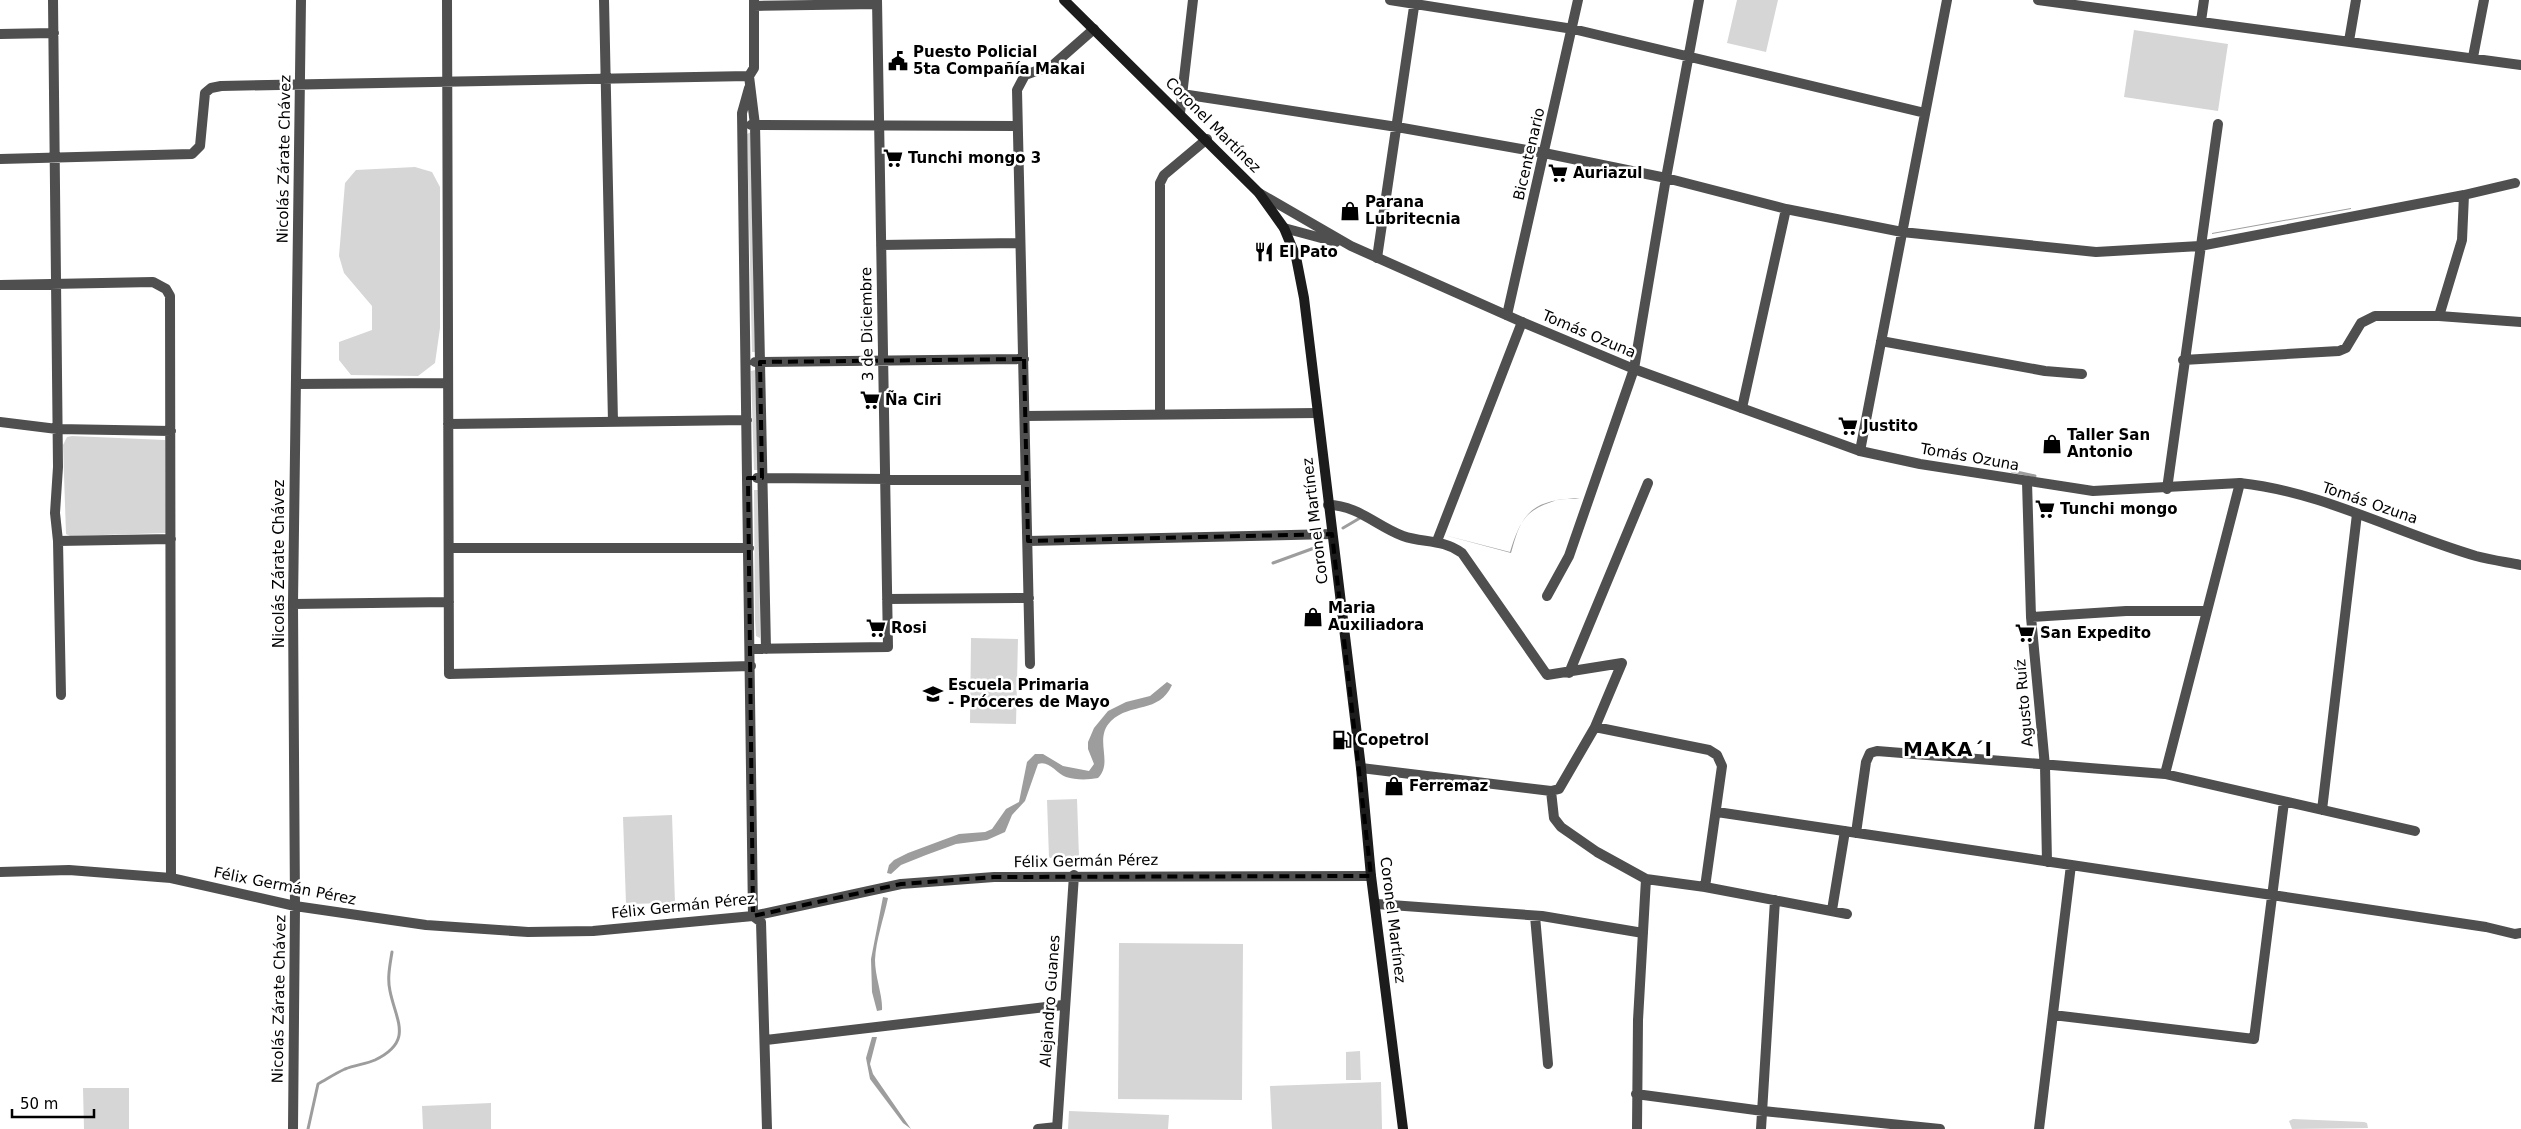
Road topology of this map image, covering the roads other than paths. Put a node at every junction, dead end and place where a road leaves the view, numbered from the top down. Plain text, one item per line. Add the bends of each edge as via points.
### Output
1 (54, 0) edge
2 (301, 0) edge
3 (447, 0) edge
4 (604, 0) edge
5 (1064, 0) edge
6 (1193, 0) edge
7 (1390, 0) edge
8 (1578, 0) edge
9 (1699, 0) edge
10 (1947, 0) edge
11 (2038, 0) edge
12 (2204, 0) edge
13 (2356, 0) edge
14 (2484, 0) edge
15 (1415, 1) edge
16 (877, 2) edge
17 (754, 3) edge
18 (2201, 21) junction
19 (1094, 29) junction
20 (1572, 29) junction
21 (54, 33) junction
22 (0, 34) edge
23 (2349, 41) junction
24 (1688, 58) junction
25 (2473, 58) junction
26 (2521, 65) edge
27 (749, 76) junction
28 (606, 78) junction
29 (447, 82) junction
30 (300, 85) junction
31 (749, 88) junction
32 (1182, 94) junction
33 (1180, 113) junction
34 (1925, 113) junction
35 (2218, 124) dead end
36 (743, 125) junction
37 (755, 125) junction
38 (879, 126) junction
39 (1017, 126) junction
40 (1397, 127) junction
41 (1207, 139) junction
42 (1544, 153) junction
43 (0, 159) edge
44 (55, 159) junction
45 (1666, 178) junction
46 (2515, 183) dead end
47 (1259, 193) junction
48 (2464, 196) junction
49 (1786, 209) junction
50 (1284, 228) junction
51 (1902, 232) junction
52 (1020, 243) junction
53 (881, 245) junction
54 (1351, 246) junction
55 (2200, 246) junction
56 (1377, 258) junction
57 (56, 283) junction
58 (0, 285) edge
59 (1507, 314) junction
60 (2439, 316) junction
61 (1522, 322) junction
62 (2521, 322) edge
63 (1881, 341) junction
64 (1024, 359) junction
65 (2183, 360) junction
66 (883, 361) junction
67 (760, 362) junction
68 (746, 363) junction
69 (1634, 369) junction
70 (2082, 374) dead end
71 (448, 383) junction
72 (296, 384) junction
73 (1742, 408) junction
74 (1318, 412) junction
75 (1160, 414) junction
76 (1025, 416) junction
77 (747, 420) junction
78 (0, 422) edge
79 (613, 422) junction
80 (448, 424) junction
81 (57, 429) junction
82 (171, 431) junction
83 (1860, 451) junction
84 (748, 478) junction
85 (762, 478) junction
86 (885, 479) junction
87 (1026, 480) junction
88 (2027, 482) junction
89 (1648, 483) dead end
90 (2240, 483) junction
91 (2167, 488) junction
92 (1328, 505) junction
93 (2357, 514) junction
94 (1332, 534) junction
95 (171, 539) junction
96 (58, 541) junction
97 (1028, 541) junction
98 (1437, 541) junction
99 (449, 548) junction
100 (749, 548) junction
101 (2521, 565) edge
102 (1547, 596) dead end
103 (1028, 598) junction
104 (887, 599) junction
105 (449, 602) junction
106 (293, 604) junction
107 (2207, 611) junction
108 (2031, 617) junction
109 (751, 649) junction
110 (766, 649) junction
111 (1030, 664) dead end
112 (751, 666) junction
113 (1569, 672) junction
114 (61, 695) dead end
115 (1595, 727) junction
116 (2045, 766) junction
117 (1361, 768) junction
118 (2165, 774) junction
119 (1551, 791) junction
120 (2284, 802) junction
121 (2322, 810) junction
122 (1717, 812) junction
123 (1845, 831) junction
124 (2415, 831) dead end
125 (1856, 833) junction
126 (2047, 862) junction
127 (2071, 865) junction
128 (0, 872) edge
129 (1074, 875) junction
130 (1371, 876) junction
131 (171, 878) junction
132 (1646, 879) junction
133 (1705, 887) junction
134 (2272, 895) junction
135 (1775, 900) junction
136 (1376, 904) junction
137 (295, 906) junction
138 (1832, 910) junction
139 (1847, 914) dead end
140 (753, 916) junction
141 (1535, 916) junction
142 (1643, 933) junction
143 (2521, 933) edge
144 (1063, 1005) junction
145 (2053, 1015) junction
146 (766, 1040) junction
147 (1548, 1064) dead end
148 (1636, 1094) junction
149 (1763, 1111) junction
150 (1057, 1128) edge
151 (293, 1129) edge
152 (767, 1129) edge
153 (1038, 1129) edge
154 (1403, 1129) edge
155 (1637, 1129) edge
156 (1761, 1129) edge
157 (1940, 1129) edge
158 (2039, 1129) edge

1 - 21 street
2 - 30 street, Nicolás Zárate Chávez
3 - 29 street
4 - 28 street
5 - 19 main road, Coronel Martínez
6 - 32 street
7 - 15 street
8 - 20 street, Bicentenario
9 - 24 street
10 - 34 street
11 - 18 street
12 - 18 street
13 - 23 street
14 - 25 street
15 - 20 street
15 - 40 street
16 - 17 street
16 - 38 street, 3 de Diciembre
17 - 27 street via 754,68
18 - 23 street
19 - 33 main road, Coronel Martínez
19 - 39 street via 1054,65 1022,77 1017,90
20 - 24 street
20 - 42 street, Bicentenario
21 - 22 street
21 - 44 street
23 - 25 street
24 - 34 street
24 - 45 street
25 - 26 street
27 - 28 street
27 - 31 street
28 - 29 street
28 - 79 street
29 - 30 street
29 - 71 street
30 - 44 street via 211,88 203,100 200,146 192,154
30 - 72 street, Nicolás Zárate Chávez
31 - 36 street via 742,113
31 - 37 street
32 - 33 street
32 - 40 street
33 - 41 main road, Coronel Martínez
34 - 51 street
35 - 55 street
36 - 37 street
36 - 68 street
37 - 38 street
37 - 67 street
38 - 39 street
38 - 53 street, 3 de Diciembre
39 - 52 street
40 - 42 street
40 - 56 street
41 - 47 main road, Coronel Martínez
41 - 75 street via 1164,175 1160,183
42 - 45 street
42 - 59 street, Bicentenario
43 - 44 street
44 - 57 street
45 - 49 street
45 - 69 street
46 - 48 street
47 - 50 main road, Coronel Martínez
47 - 54 street, Tomás Ozuna
48 - 55 street
48 - 60 street via 2462,240
49 - 51 street
49 - 73 street
50 - 54 street, Tomás Ozuna
50 - 74 main road, Coronel Martínez via 1296,257 1304,298
51 - 55 street via 2096,252
51 - 63 street
52 - 53 street
52 - 64 street
53 - 66 street, 3 de Diciembre
54 - 56 street, Tomás Ozuna
55 - 65 street
56 - 59 street, Tomás Ozuna
57 - 58 street
57 - 81 street
57 - 82 street via 153,282 166,289 171,306
59 - 61 street, Tomás Ozuna
60 - 62 street
60 - 65 street via 2369,318 2361,323 2346,348 2340,351
61 - 69 street, Tomás Ozuna
61 - 98 street
63 - 70 street via 2045,371
63 - 83 street
64 - 66 street
64 - 76 street
65 - 91 street
66 - 67 street
66 - 86 street, 3 de Diciembre
67 - 68 street
67 - 85 street
68 - 77 street
69 - 73 street, Tomás Ozuna
69 - 102 street via 1570,556
71 - 72 street
71 - 80 street
72 - 106 street, Nicolás Zárate Chávez
73 - 83 street, Tomás Ozuna
74 - 75 street
74 - 92 main road, Coronel Martínez
75 - 76 street
76 - 87 street
77 - 79 street
77 - 84 street
78 - 81 street
79 - 80 street
80 - 99 street
81 - 82 street
81 - 96 street via 55,513
82 - 95 street
83 - 88 street, Tomás Ozuna
84 - 85 street
84 - 100 street
85 - 86 street
85 - 110 street
86 - 87 street
86 - 104 street, 3 de Diciembre
87 - 97 street
88 - 91 street, Tomás Ozuna via 2093,491
88 - 108 street, Agusto Ruíz
89 - 113 street
90 - 91 street, Tomás Ozuna
90 - 93 street, Tomás Ozuna via 2285,491
90 - 107 street
92 - 94 main road, Coronel Martínez
92 - 98 street via 1355,510 1404,536
93 - 101 street, Tomás Ozuna via 2477,556
93 - 121 street
94 - 97 street
94 - 117 main road, Coronel Martínez
95 - 96 street
95 - 131 street
96 - 114 street
97 - 103 street
98 - 113 street via 1462,553 1543,672 1551,676
99 - 100 street
99 - 105 street
100 - 109 street
103 - 104 street
103 - 111 street
104 - 110 street, 3 de Diciembre via 888,647
105 - 106 street
105 - 112 street via 449,674
106 - 137 street, Nicolás Zárate Chávez
107 - 108 street via 2126,610
107 - 118 street
108 - 116 street, Agusto Ruíz
109 - 110 street
109 - 112 street
112 - 140 street
113 - 115 street via 1622,663
115 - 119 street via 1559,789
115 - 122 street via 1709,750 1717,755 1722,766
116 - 118 street
116 - 125 street via 1875,751 1866,762
116 - 126 street, Agusto Ruíz
117 - 119 street
117 - 130 main road, Coronel Martínez
118 - 120 street
119 - 132 street via 1554,818 1561,827 1597,852
120 - 121 street
120 - 134 street
121 - 124 street
122 - 123 street
122 - 133 street
123 - 125 street
123 - 138 street
125 - 126 street
126 - 127 street
127 - 134 street
127 - 145 street
128 - 131 street, Félix Germán Pérez via 69,870
129 - 130 street, Félix Germán Pérez
129 - 140 street, Félix Germán Pérez via 901,884
129 - 144 street, Alejandro Guanes
130 - 136 main road, Coronel Martínez
131 - 137 street, Félix Germán Pérez
132 - 133 street
132 - 142 street
133 - 135 street
134 - 143 street
134 - 145 street via 2254,1039
135 - 138 street
135 - 149 street
136 - 141 street
136 - 154 main road, Coronel Martínez
137 - 140 street, Félix Germán Pérez via 426,925 528,932 593,931
137 - 151 street, Nicolás Zárate Chávez
138 - 139 street
140 - 146 street via 761,922
141 - 142 street
141 - 147 street
142 - 148 street
144 - 146 street
144 - 150 street, Alejandro Guanes
145 - 158 street
146 - 152 street
148 - 149 street
148 - 155 street
149 - 156 street
149 - 157 street
150 - 153 street

